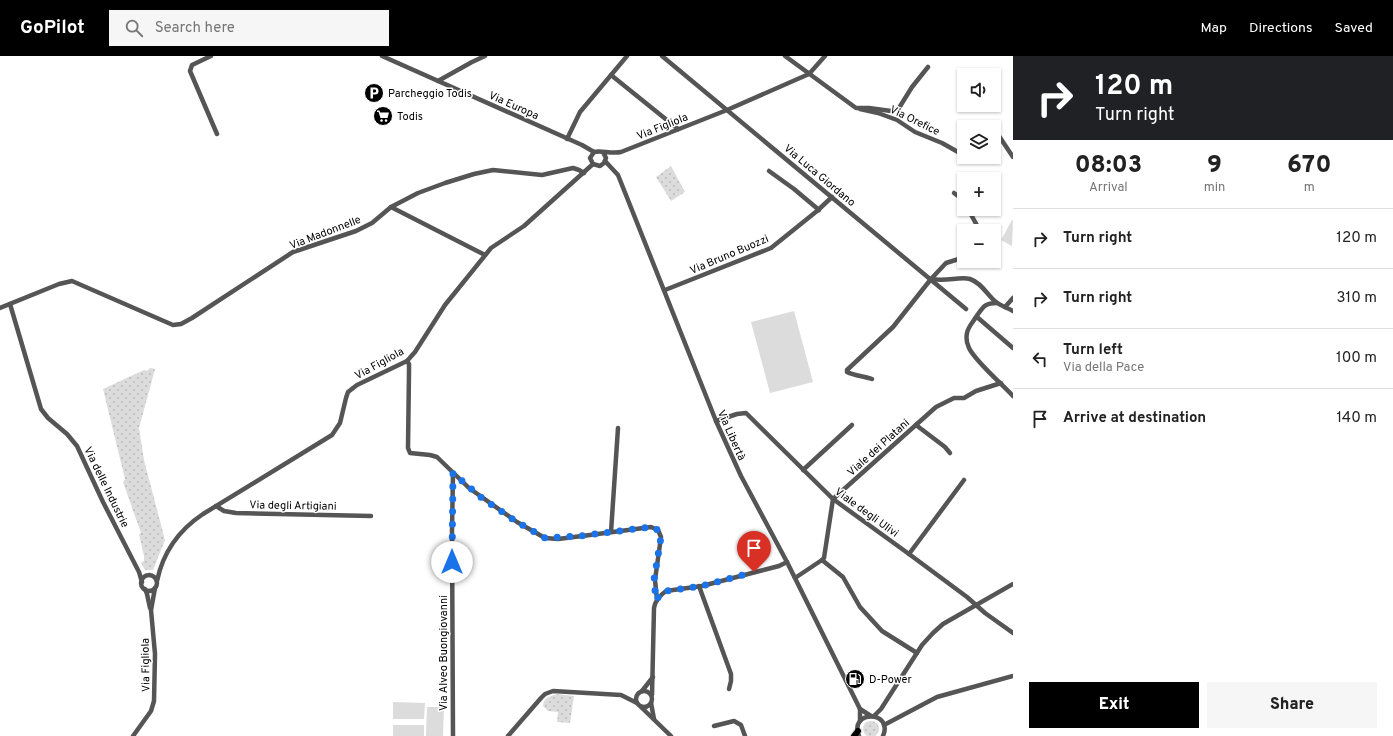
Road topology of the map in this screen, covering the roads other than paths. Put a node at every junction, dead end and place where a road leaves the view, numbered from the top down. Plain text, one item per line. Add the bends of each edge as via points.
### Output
1 (212, 56) edge
2 (382, 56) edge
3 (473, 56) edge
4 (485, 56) edge
5 (627, 56) edge
6 (662, 56) edge
7 (785, 56) edge
8 (824, 56) edge
9 (472, 62) junction
10 (928, 67) dead end
11 (809, 74) junction
12 (611, 75) junction
13 (438, 81) junction
14 (856, 108) junction
15 (727, 110) junction
16 (678, 130) junction
17 (217, 134) dead end
18 (1001, 138) edge
19 (567, 139) junction
20 (957, 151) edge
21 (594, 152) junction
22 (603, 152) junction
23 (1013, 157) edge
24 (605, 161) junction
25 (593, 164) junction
26 (769, 171) dead end
27 (584, 173) junction
28 (954, 193) dead end
29 (957, 195) edge
30 (832, 197) junction
31 (391, 207) junction
32 (819, 210) junction
33 (485, 255) junction
34 (957, 260) edge
35 (931, 279) junction
36 (665, 290) junction
37 (984, 290) junction
38 (1013, 298) edge
39 (997, 303) junction
40 (10, 304) junction
41 (983, 307) junction
42 (1005, 307) junction
43 (0, 308) edge
44 (966, 309) dead end
45 (1013, 311) edge
46 (977, 317) junction
47 (1013, 348) edge
48 (407, 360) junction
49 (872, 379) dead end
50 (1001, 383) junction
51 (1013, 396) edge
52 (716, 421) junction
53 (852, 425) dead end
54 (916, 425) junction
55 (618, 428) dead end
56 (950, 453) dead end
57 (804, 470) junction
58 (453, 473) junction
59 (964, 480) dead end
60 (833, 499) junction
61 (216, 506) junction
62 (371, 516) dead end
63 (611, 532) junction
64 (909, 554) junction
65 (822, 560) junction
66 (787, 562) junction
67 (159, 570) junction
68 (139, 572) junction
69 (149, 576) junction
70 (795, 578) junction
71 (157, 581) junction
72 (142, 582) junction
73 (1013, 584) edge
74 (698, 586) junction
75 (144, 588) junction
76 (155, 588) junction
77 (656, 600) junction
78 (976, 606) junction
79 (151, 610) junction
80 (1013, 633) edge
81 (917, 653) junction
82 (1013, 676) edge
83 (653, 677) junction
84 (729, 689) dead end
85 (640, 692) junction
86 (621, 695) junction
87 (652, 695) junction
88 (651, 703) junction
89 (639, 704) junction
90 (860, 709) junction
91 (873, 716) junction
92 (654, 719) junction
93 (860, 721) junction
94 (714, 726) dead end
95 (884, 728) junction
96 (857, 734) edge
97 (133, 736) edge
98 (453, 736) edge
99 (508, 736) edge
100 (671, 736) edge
101 (745, 736) edge
102 (883, 736) edge
103 (887, 736) edge

1 - 17 street via 192,65 190,71
2 - 13 street, Via Europa
3 - 9 street
4 - 9 street
5 - 12 street
6 - 15 street, Via Luca Giordano
7 - 11 street
8 - 11 street
9 - 13 street
10 - 14 street via 900,108 891,111
11 - 14 street
11 - 15 street, Via Figliola
12 - 16 street
12 - 19 street via 580,112
13 - 19 street, Via Europa
14 - 20 street, Via Orefice via 878,112 897,120 915,132
15 - 16 street, Via Figliola
15 - 30 street, Via Luca Giordano
16 - 22 street, Via Figliola via 621,152
18 - 23 street
19 - 21 street, Via Europa
21 - 22 street
21 - 25 street via 590,158
22 - 24 street
24 - 25 street via 600,166
24 - 36 street, Via Libertà via 618,175
25 - 27 street, Via Figliola
26 - 32 street
27 - 31 street, Via Madonnelle via 573,168 542,175 493,170 445,182
27 - 33 street, Via Figliola via 524,226 491,248
28 - 29 street
30 - 32 street, Via Bruno Buozzi
30 - 35 street, Via Luca Giordano
31 - 33 street
31 - 40 street, Via Madonnelle via 372,223 356,231 293,252 216,304 181,324 173,324 72,281
32 - 36 street, Via Bruno Buozzi via 771,248
33 - 48 street, Via Figliola via 445,305 415,352
34 - 35 street via 946,263
35 - 37 street via 972,280
35 - 44 street, Via Luca Giordano
35 - 49 street via 893,326 846,370 851,374
36 - 52 street, Via Libertà
37 - 39 street
37 - 41 street via 986,299
38 - 42 street
39 - 41 street
39 - 42 street
40 - 43 street
40 - 68 street, Via delle Industrie via 41,409 77,446
41 - 46 street
42 - 45 street
46 - 47 street
46 - 50 street via 968,329 969,349
48 - 58 street via 408,452 435,456
48 - 61 street, Via Figliola via 348,392 340,423 332,435
50 - 51 street
50 - 54 street, Viale dei Platani via 964,398 954,398 936,407
52 - 57 street, Viale degli Ulivi via 746,413
52 - 66 street, Via Libertà via 741,476
53 - 57 street
54 - 56 street
54 - 60 street, Viale dei Platani
55 - 63 street
57 - 60 street, Viale degli Ulivi
58 - 63 street via 482,498 545,538
58 - 98 street, Via Alveo Buongiovanni
59 - 64 street
60 - 64 street, Viale degli Ulivi
60 - 65 street
61 - 62 street, Via degli Artigiani via 224,511 236,513
61 - 67 street, Via Figliola via 182,531 170,545
63 - 77 street via 651,527 658,530 661,537 654,580
64 - 78 street, Viale degli Ulivi
65 - 70 street
65 - 81 street via 843,577 860,607 882,631
66 - 70 street, Via Libertà
66 - 74 street
67 - 69 street
67 - 71 street, Via Figliola
68 - 69 street
68 - 72 street, Via delle Industrie
69 - 71 street
69 - 72 street
70 - 90 street, Via Libertà
71 - 76 street
72 - 75 street, Via delle Industrie
73 - 78 street
74 - 77 street via 666,591
74 - 84 street via 731,674
75 - 76 street
75 - 79 street, Via delle Industrie
76 - 79 street, Via Figliola
77 - 83 street
78 - 80 street, Viale degli Ulivi
78 - 81 street via 943,624
79 - 97 street, Via Figliola via 155,654 154,701 151,711
81 - 91 street via 881,709
82 - 95 street via 938,696
83 - 85 street
83 - 87 street
85 - 86 street
85 - 87 street via 649,692
85 - 89 street via 636,698
86 - 89 street
86 - 99 street via 558,690 549,692
87 - 88 street
88 - 89 street via 645,707
88 - 92 street
89 - 92 street
90 - 91 street
90 - 93 street, Via Libertà
91 - 93 street
91 - 95 street via 879,718
92 - 100 street
93 - 96 street, Via Libertà
94 - 101 street via 734,721 741,725
95 - 102 street
95 - 103 street

